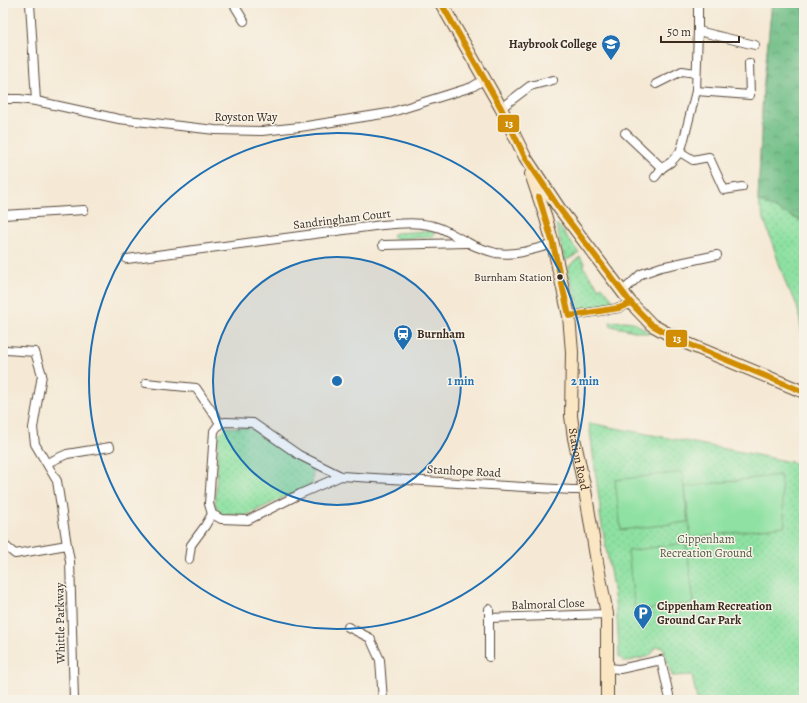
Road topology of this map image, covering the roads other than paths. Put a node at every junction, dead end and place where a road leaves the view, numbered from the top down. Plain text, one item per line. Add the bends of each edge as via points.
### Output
1 (30, 3) edge
2 (233, 3) edge
3 (441, 3) edge
4 (698, 3) edge
5 (244, 21) dead end
6 (698, 31) junction
7 (755, 45) dead end
8 (750, 63) dead end
9 (696, 73) junction
10 (485, 79) junction
11 (553, 80) dead end
12 (656, 84) dead end
13 (696, 91) junction
14 (3, 99) edge
15 (36, 101) junction
16 (501, 108) junction
17 (624, 133) dead end
18 (680, 152) junction
19 (525, 157) junction
20 (662, 168) junction
21 (655, 177) dead end
22 (742, 187) dead end
23 (559, 208) junction
24 (84, 210) dead end
25 (3, 215) edge
26 (546, 218) junction
27 (468, 243) junction
28 (553, 244) junction
29 (383, 245) dead end
30 (717, 255) dead end
31 (127, 258) dead end
32 (622, 292) junction
33 (631, 303) junction
34 (569, 316) junction
35 (3, 350) edge
36 (146, 383) dead end
37 (804, 392) edge
38 (220, 424) junction
39 (110, 447) dead end
40 (47, 463) junction
41 (341, 476) junction
42 (586, 490) junction
43 (212, 514) junction
44 (3, 544) edge
45 (66, 545) junction
46 (189, 558) dead end
47 (490, 609) dead end
48 (607, 614) junction
49 (490, 618) junction
50 (348, 627) dead end
51 (490, 657) dead end
52 (608, 668) junction
53 (669, 695) dead end
54 (74, 700) edge
55 (383, 700) edge
56 (607, 700) edge

1 - 15 street
2 - 5 street
3 - 10 street
4 - 6 street
6 - 7 street
6 - 9 street
8 - 13 street via 750,95
9 - 12 street via 682,71
9 - 13 street
10 - 15 street, Royston Way via 472,87 389,113 262,131 215,130 119,119
10 - 16 street
11 - 16 street via 530,86
13 - 18 street
14 - 15 street, Royston Way
16 - 19 street
17 - 20 street
18 - 20 street
18 - 22 street via 693,160 709,157 724,190
19 - 23 street
19 - 26 street, Station Road
20 - 21 street
23 - 26 street
23 - 32 street
24 - 25 street
26 - 28 street, Station Road
27 - 28 street, Sandringham Court via 495,252 509,253
27 - 29 street
27 - 31 street, Sandringham Court via 436,227 417,223 382,225
28 - 34 street, Station Road
30 - 32 street via 641,274
32 - 33 street
33 - 34 street via 620,308
33 - 37 street via 652,325 681,341
34 - 42 street, Station Road via 572,352 571,416
35 - 40 street, Whittle Parkway via 35,352 42,375 32,428 35,444
36 - 38 street via 196,388
38 - 41 street, Stanhope Road via 253,423 299,455
38 - 43 street via 214,431 209,504
39 - 40 street via 67,454
40 - 45 street, Whittle Parkway via 57,481
41 - 42 street, Stanhope Road
41 - 43 street, Stanhope Road via 248,520 221,518
42 - 48 street, Station Road
43 - 46 street via 191,545
44 - 45 street via 15,554
45 - 54 street, Whittle Parkway via 70,561
47 - 49 street
48 - 49 street, Balmoral Close
48 - 52 street, Station Road
49 - 51 street
50 - 55 street via 370,638 380,660
52 - 53 street via 620,669 661,660
52 - 56 street, Station Road

